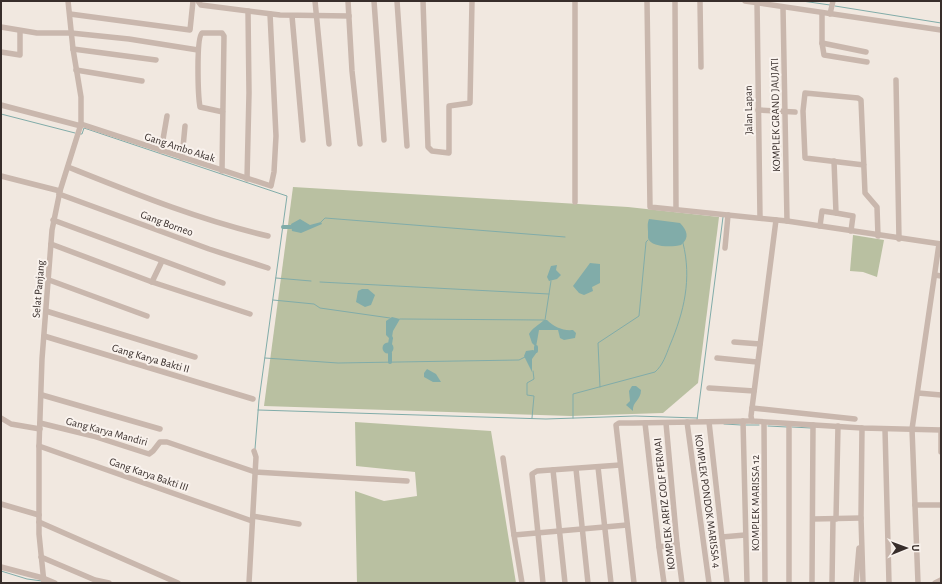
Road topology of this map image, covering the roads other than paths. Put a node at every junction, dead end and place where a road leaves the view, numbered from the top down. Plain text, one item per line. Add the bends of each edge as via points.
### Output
1 (68, 1) edge
2 (193, 1) edge
3 (198, 1) edge
4 (314, 1) edge
5 (348, 1) edge
6 (374, 1) edge
7 (397, 1) edge
8 (422, 1) edge
9 (472, 1) edge
10 (575, 1) edge
11 (647, 1) edge
12 (674, 1) edge
13 (700, 1) edge
14 (745, 1) edge
15 (833, 1) edge
16 (757, 2) edge
17 (782, 8) junction
18 (248, 11) junction
19 (830, 12) junction
20 (822, 13) junction
21 (70, 14) junction
22 (270, 14) junction
23 (315, 15) junction
24 (292, 16) junction
25 (349, 16) junction
26 (1, 28) edge
27 (941, 30) edge
28 (20, 31) junction
29 (71, 33) junction
30 (822, 43) junction
31 (73, 49) junction
32 (198, 50) junction
33 (1, 52) edge
34 (866, 52) dead end
35 (156, 60) dead end
36 (867, 62) dead end
37 (701, 67) dead end
38 (76, 70) junction
39 (896, 80) dead end
40 (142, 81) dead end
41 (1, 105) edge
42 (758, 110) junction
43 (223, 112) junction
44 (784, 112) junction
45 (795, 112) dead end
46 (167, 116) dead end
47 (185, 126) dead end
48 (80, 129) junction
49 (303, 140) dead end
50 (384, 140) dead end
51 (329, 144) dead end
52 (360, 144) dead end
53 (407, 146) dead end
54 (161, 151) junction
55 (182, 158) junction
56 (834, 161) junction
57 (864, 165) junction
58 (68, 167) junction
59 (222, 171) junction
60 (1, 176) edge
61 (247, 179) junction
62 (59, 193) junction
63 (575, 202) dead end
64 (676, 209) junction
65 (836, 213) junction
66 (728, 215) junction
67 (760, 218) junction
68 (54, 220) junction
69 (776, 220) junction
70 (787, 221) junction
71 (820, 226) junction
72 (851, 231) junction
73 (268, 236) dead end
74 (878, 236) junction
75 (899, 239) junction
76 (51, 244) junction
77 (940, 244) edge
78 (725, 248) dead end
79 (162, 261) junction
80 (268, 268) dead end
81 (938, 276) edge
82 (49, 280) junction
83 (152, 282) junction
84 (223, 283) dead end
85 (46, 311) junction
86 (250, 314) dead end
87 (147, 316) dead end
88 (44, 336) junction
89 (734, 342) dead end
90 (760, 344) junction
91 (195, 357) dead end
92 (717, 358) dead end
93 (757, 362) junction
94 (709, 388) dead end
95 (754, 391) junction
96 (918, 394) junction
97 (42, 395) junction
98 (941, 396) edge
99 (253, 399) dead end
100 (752, 408) junction
101 (1, 418) edge
102 (855, 419) dead end
103 (752, 421) junction
104 (687, 422) junction
105 (709, 422) junction
106 (40, 423) junction
107 (645, 423) junction
108 (666, 423) junction
109 (743, 423) junction
110 (764, 423) junction
111 (814, 425) junction
112 (838, 426) junction
113 (789, 427) junction
114 (862, 428) junction
115 (40, 429) junction
116 (160, 429) dead end
117 (885, 429) junction
118 (912, 429) junction
119 (941, 430) edge
120 (39, 446) junction
121 (254, 451) dead end
122 (941, 452) edge
123 (503, 458) dead end
124 (620, 465) junction
125 (598, 467) junction
126 (576, 469) junction
127 (553, 470) junction
128 (255, 472) junction
129 (407, 481) dead end
130 (1, 504) edge
131 (915, 505) junction
132 (941, 505) edge
133 (39, 515) junction
134 (861, 518) junction
135 (251, 519) junction
136 (813, 519) junction
137 (835, 519) junction
138 (39, 522) junction
139 (299, 524) dead end
140 (627, 525) junction
141 (605, 527) junction
142 (582, 529) junction
143 (560, 531) junction
144 (538, 532) junction
145 (514, 535) junction
146 (745, 535) junction
147 (722, 537) junction
148 (677, 544) junction
149 (659, 547) junction
150 (41, 557) junction
151 (1, 567) edge
152 (43, 580) edge
153 (941, 580) edge
154 (55, 583) edge
155 (109, 583) edge
156 (178, 583) edge
157 (249, 583) edge
158 (522, 583) edge
159 (542, 583) edge
160 (565, 583) edge
161 (588, 583) edge
162 (611, 583) edge
163 (634, 583) edge
164 (664, 583) edge
165 (682, 583) edge
166 (708, 583) edge
167 (727, 583) edge
168 (747, 583) edge
169 (765, 583) edge
170 (789, 583) edge
171 (812, 583) edge
172 (832, 583) edge
173 (856, 583) edge
174 (863, 583) edge
175 (889, 583) edge
176 (918, 583) edge
177 (935, 583) edge

1 - 21 street, Selat Panjang
2 - 21 street via 190,30
3 - 18 street via 201,5
4 - 23 street
5 - 25 street
6 - 50 street
7 - 53 street
8 - 9 street via 428,147 429,150 449,153 449,106 470,103
10 - 63 street
11 - 64 street via 650,206
12 - 64 street
13 - 37 street
14 - 16 street
15 - 19 street
16 - 17 street
16 - 42 street, Jalan Lapan
17 - 20 street
17 - 44 street, KOMPLEK GRAND JAUJATI
18 - 22 street
18 - 61 street via 250,79
19 - 20 street
19 - 27 street
20 - 30 street
21 - 29 street, Selat Panjang
22 - 24 street
22 - 61 street, Gang Ambo Akak via 276,125 272,185
23 - 24 street
23 - 25 street
23 - 51 street
24 - 49 street
25 - 52 street
26 - 28 street
28 - 29 street
28 - 33 street via 20,55
29 - 31 street, Selat Panjang
29 - 32 street
30 - 34 street
30 - 36 street via 824,55 827,57
31 - 35 street
31 - 38 street, Selat Panjang
32 - 43 street via 200,107
32 - 43 street via 200,33 223,34
38 - 40 street
38 - 48 street, Selat Panjang via 81,98
39 - 75 street
41 - 48 street, Gang Ambo Akak
42 - 44 street
42 - 67 street, Jalan Lapan
43 - 59 street
44 - 45 street
44 - 70 street, KOMPLEK GRAND JAUJATI
46 - 54 street
47 - 55 street
48 - 54 street, Gang Ambo Akak
48 - 58 street, Selat Panjang
54 - 55 street, Gang Ambo Akak
55 - 59 street, Gang Ambo Akak
56 - 57 street
56 - 57 street via 808,159 804,156 805,92 860,99
56 - 65 street
57 - 74 street via 865,193 877,207
58 - 62 street, Selat Panjang
58 - 73 street via 231,228
59 - 61 street, Gang Ambo Akak
60 - 62 street, Gang Borneo
62 - 68 street, Selat Panjang
62 - 80 street, Gang Borneo via 166,234
64 - 66 street
65 - 71 street via 822,211
65 - 72 street via 852,216
66 - 67 street
66 - 78 street
67 - 69 street
68 - 76 street, Selat Panjang
68 - 79 street
69 - 70 street
69 - 90 street
70 - 71 street
71 - 72 street
72 - 74 street
74 - 75 street
75 - 77 street
76 - 82 street, Selat Panjang
76 - 83 street
77 - 81 street
79 - 83 street
79 - 84 street
81 - 96 street
82 - 85 street, Selat Panjang
82 - 87 street
83 - 86 street
85 - 88 street, Selat Panjang
85 - 91 street
88 - 97 street, Selat Panjang
88 - 99 street, Gang Karya Bakti II
89 - 90 street
90 - 93 street
92 - 93 street
93 - 95 street
94 - 95 street
95 - 100 street
96 - 98 street
96 - 118 street
97 - 106 street, Selat Panjang
97 - 116 street
100 - 102 street
100 - 103 street
101 - 115 street via 10,424
103 - 109 street
103 - 110 street
104 - 105 street
104 - 108 street
104 - 166 street, KOMPLEK PONDOK MARISSA 4
105 - 109 street
105 - 147 street, KOMPLEK PONDOK MARISSA 4
106 - 115 street, Selat Panjang
106 - 128 street, Gang Karya Mandiri via 149,454 160,442 167,442
107 - 108 street
107 - 124 street via 616,425
107 - 149 street
108 - 148 street, KOMPLEK ARFIZ GOLF PERMAI
109 - 146 street, KOMPLEK MARISSA 12
110 - 113 street
110 - 169 street, KOMPLEK MARISSA 12
111 - 112 street
111 - 113 street
111 - 136 street
112 - 114 street
112 - 137 street
113 - 170 street
114 - 117 street
114 - 134 street
115 - 120 street, Selat Panjang
117 - 118 street
117 - 175 street
118 - 119 street
118 - 131 street
119 - 122 street
120 - 133 street, Selat Panjang
120 - 135 street, Gang Karya Bakti III
121 - 128 street
123 - 145 street
124 - 125 street
124 - 140 street
125 - 126 street
125 - 141 street
126 - 127 street
126 - 142 street
127 - 143 street
127 - 144 street via 532,474
128 - 129 street
128 - 135 street
130 - 133 street
131 - 132 street
131 - 176 street
133 - 138 street, Selat Panjang
134 - 137 street
134 - 173 street
134 - 174 street
135 - 139 street, Gang Karya Bakti III
135 - 157 street
136 - 137 street
136 - 171 street
137 - 172 street
138 - 150 street, Selat Panjang
138 - 156 street
140 - 141 street
140 - 163 street
141 - 142 street
141 - 162 street
142 - 143 street
142 - 161 street
143 - 144 street
143 - 160 street
144 - 145 street
144 - 159 street
145 - 158 street
146 - 147 street
146 - 168 street, KOMPLEK MARISSA 12
147 - 167 street, KOMPLEK PONDOK MARISSA 4
148 - 149 street
148 - 165 street, KOMPLEK ARFIZ GOLF PERMAI
149 - 164 street
150 - 152 street, Selat Panjang
150 - 155 street via 95,580
151 - 152 street
152 - 154 street
153 - 177 street

